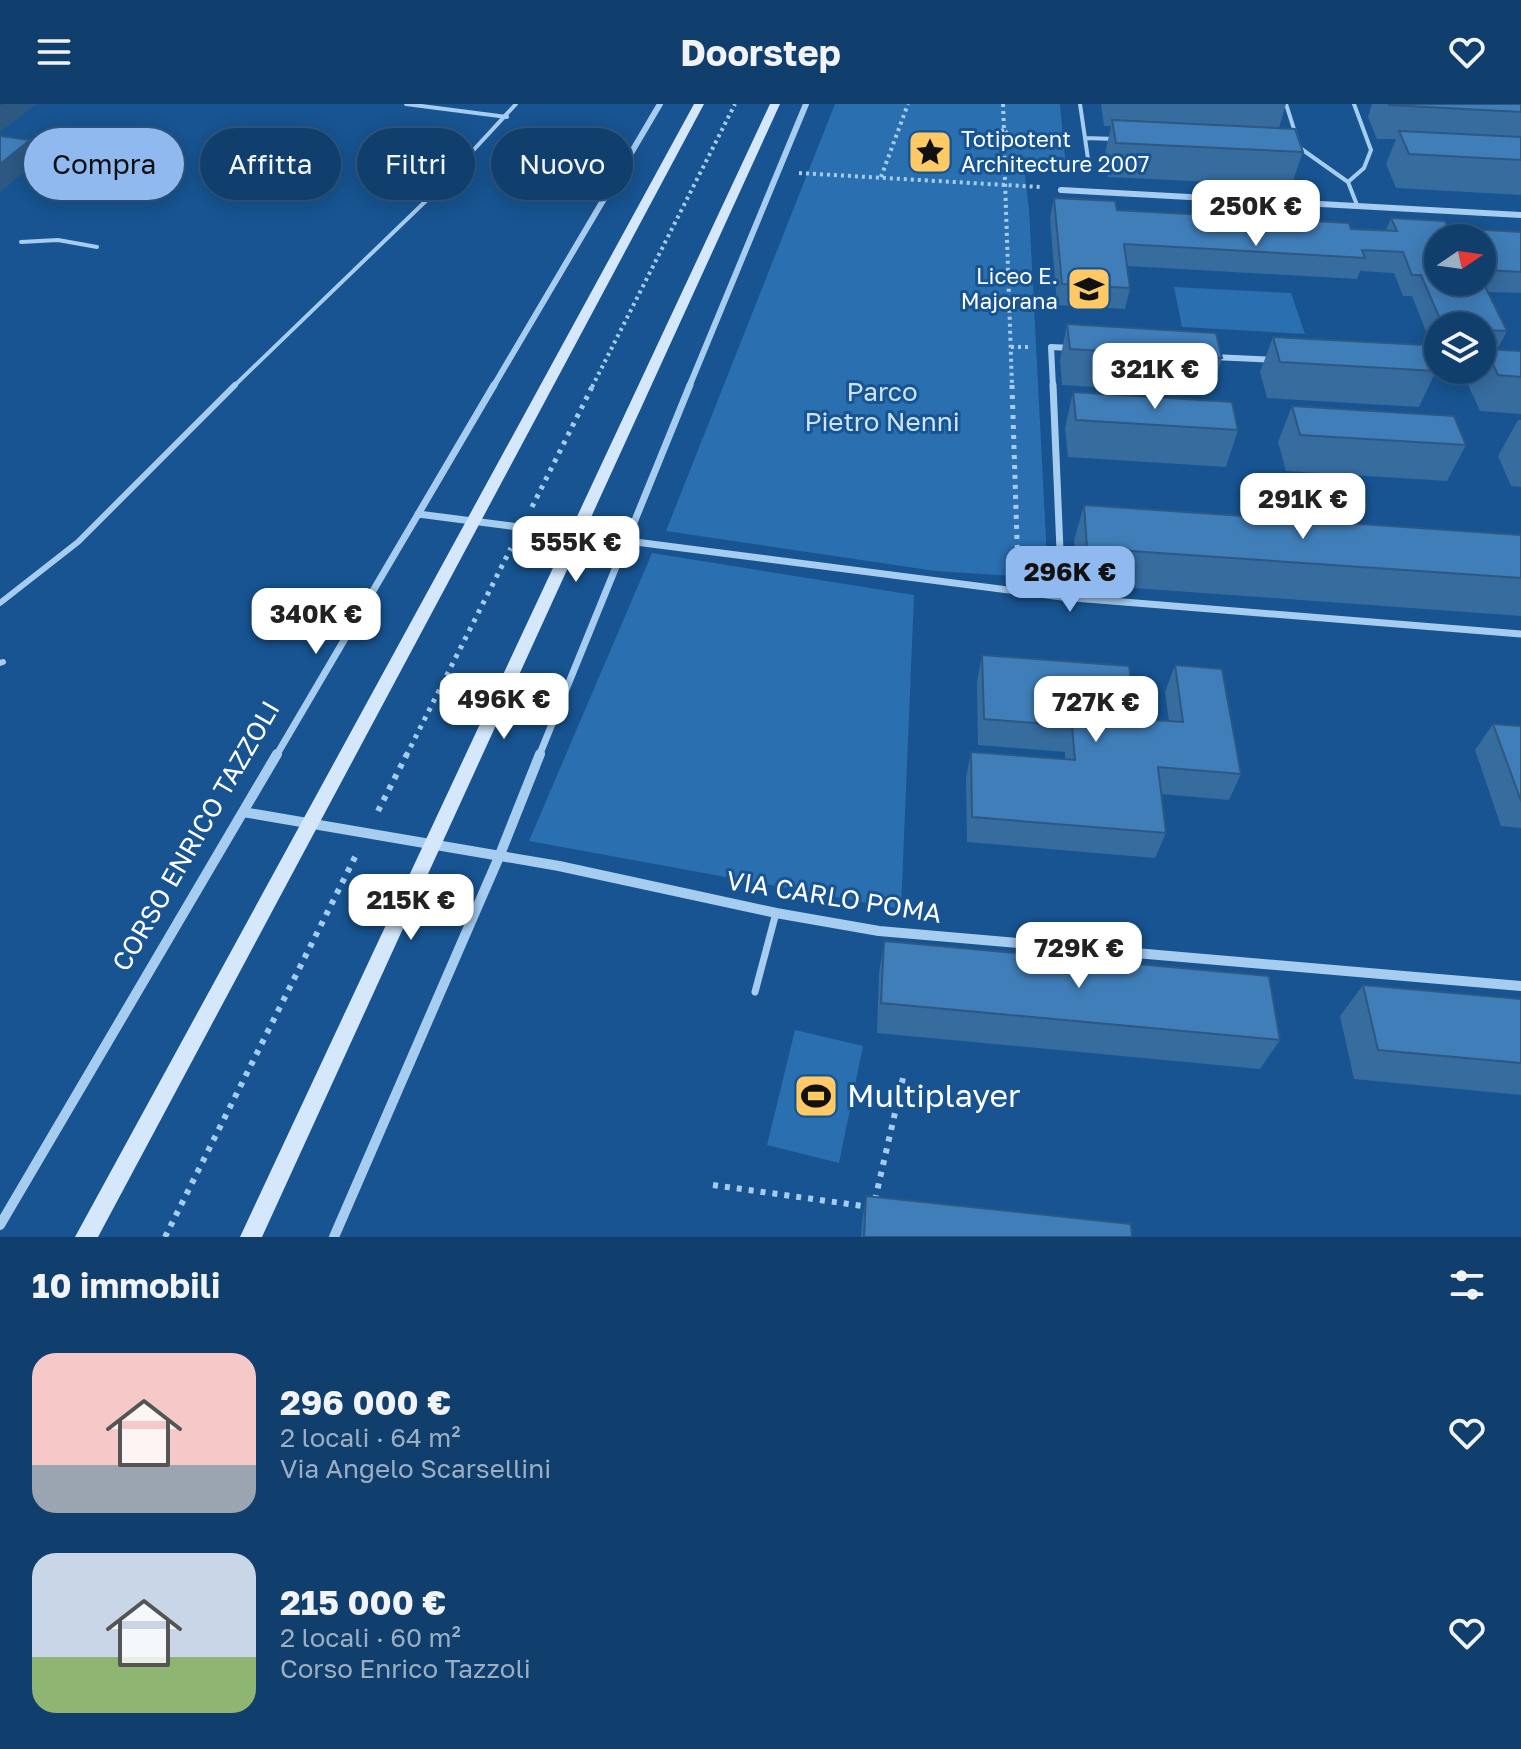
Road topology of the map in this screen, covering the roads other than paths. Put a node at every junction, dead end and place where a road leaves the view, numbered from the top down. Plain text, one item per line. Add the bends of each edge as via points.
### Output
1 (406, 104) edge
2 (516, 104) edge
3 (660, 104) edge
4 (699, 104) edge
5 (775, 104) edge
6 (806, 104) edge
7 (1080, 104) edge
8 (1286, 104) edge
9 (1354, 104) edge
10 (507, 117) junction
11 (1085, 138) junction
12 (1116, 139) edge
13 (1285, 147) edge
14 (1300, 148) junction
15 (1089, 166) dead end
16 (1348, 182) junction
17 (1061, 190) road end
18 (1357, 205) junction
19 (1521, 215) edge
20 (21, 242) dead end
21 (97, 247) dead end
22 (1082, 349) edge
23 (1206, 356) edge
24 (1283, 361) edge
25 (418, 514) junction
26 (476, 520) junction
27 (578, 533) junction
28 (625, 541) junction
29 (1062, 597) junction
30 (0, 603) edge
31 (1521, 634) edge
32 (243, 812) junction
33 (310, 824) junction
34 (432, 846) junction
35 (499, 857) junction
36 (776, 913) junction
37 (1521, 986) edge
38 (755, 992) dead end
39 (0, 1225) edge
40 (86, 1237) edge
41 (251, 1237) edge
42 (334, 1237) edge

1 - 10 lane
2 - 10 lane
3 - 25 street, CORSO ENRICO TAZZOLI
4 - 26 street
5 - 27 street
6 - 28 street
7 - 11 lane
8 - 14 lane
9 - 16 lane via 1371,150 1364,168
10 - 30 lane via 78,542
11 - 12 lane
11 - 15 lane
13 - 14 lane
14 - 16 lane
16 - 18 lane
17 - 18 street
18 - 19 street
20 - 21 lane via 58,240
22 - 29 street via 1051,347
23 - 24 street
25 - 26 street
25 - 32 street, CORSO ENRICO TAZZOLI
26 - 27 street
26 - 33 street
27 - 28 street
27 - 34 street
28 - 29 street
28 - 35 street
29 - 31 street
32 - 33 street, VIA CARLO POMA
32 - 39 street, CORSO ENRICO TAZZOLI
33 - 34 street, VIA CARLO POMA
33 - 40 street
34 - 35 street, VIA CARLO POMA
34 - 41 street
35 - 36 street, VIA CARLO POMA
35 - 42 street
36 - 37 street, VIA CARLO POMA via 879,931
36 - 38 lane

